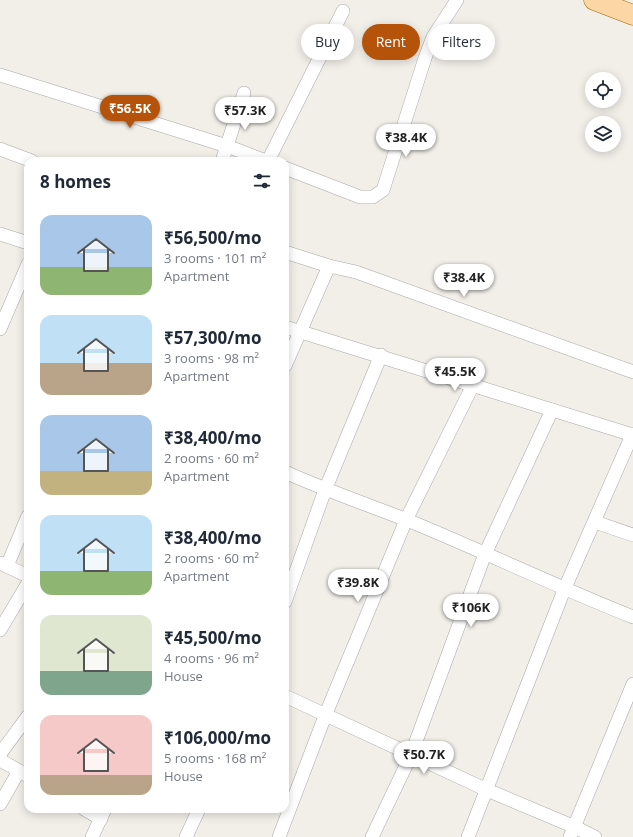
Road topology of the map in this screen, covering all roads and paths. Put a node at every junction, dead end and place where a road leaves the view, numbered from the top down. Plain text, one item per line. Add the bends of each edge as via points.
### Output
1 (458, 0) edge
2 (594, 0) edge
3 (344, 11) dead end
4 (633, 16) edge
5 (0, 75) edge
6 (244, 94) dead end
7 (228, 146) junction
8 (0, 149) edge
9 (224, 157) edge
10 (257, 157) edge
11 (269, 157) edge
12 (24, 158) edge
13 (289, 170) edge
14 (0, 234) edge
15 (24, 242) edge
16 (289, 253) edge
17 (329, 266) junction
18 (24, 273) edge
19 (289, 328) edge
20 (0, 329) edge
21 (301, 332) junction
22 (381, 355) junction
23 (289, 358) edge
24 (633, 372) edge
25 (473, 385) junction
26 (552, 410) junction
27 (633, 435) edge
28 (289, 474) edge
29 (325, 490) junction
30 (406, 520) junction
31 (595, 522) junction
32 (24, 524) edge
33 (633, 535) edge
34 (485, 554) junction
35 (4, 565) edge
36 (24, 574) edge
37 (24, 590) edge
38 (564, 590) junction
39 (289, 591) edge
40 (633, 617) edge
41 (0, 630) edge
42 (633, 684) edge
43 (289, 698) edge
44 (325, 716) junction
45 (24, 721) edge
46 (0, 754) edge
47 (411, 755) junction
48 (0, 760) edge
49 (24, 774) edge
50 (487, 790) junction
51 (0, 804) edge
52 (289, 811) edge
53 (197, 813) edge
54 (288, 813) edge
55 (103, 814) edge
56 (572, 832) edge
57 (92, 837) edge
58 (186, 837) edge
59 (279, 837) edge
60 (372, 837) edge
61 (468, 837) edge
62 (595, 837) edge

1 - 13 street via 433,37 383,190 373,197 360,197
2 - 4 main road
3 - 11 street
5 - 7 street
6 - 7 street
7 - 9 street
7 - 10 street
8 - 12 street
14 - 15 street
16 - 17 street
17 - 21 street
17 - 24 street via 356,272
18 - 20 street
19 - 21 street
21 - 22 street
21 - 23 street
22 - 25 street
22 - 29 street
25 - 26 street
25 - 30 street
26 - 27 street
26 - 34 street
27 - 31 street
28 - 29 street
29 - 30 street
29 - 39 street
30 - 34 street
30 - 44 street
31 - 33 street
31 - 38 street
32 - 35 street
34 - 38 street
34 - 47 street
35 - 36 street
37 - 41 street
38 - 40 street
38 - 50 street
42 - 56 street
43 - 44 street
44 - 47 street
44 - 52 street
45 - 46 street
47 - 50 street
47 - 60 street
48 - 49 street
49 - 51 street
50 - 56 street
50 - 61 street
53 - 58 street
54 - 59 street
55 - 57 street
56 - 62 street

